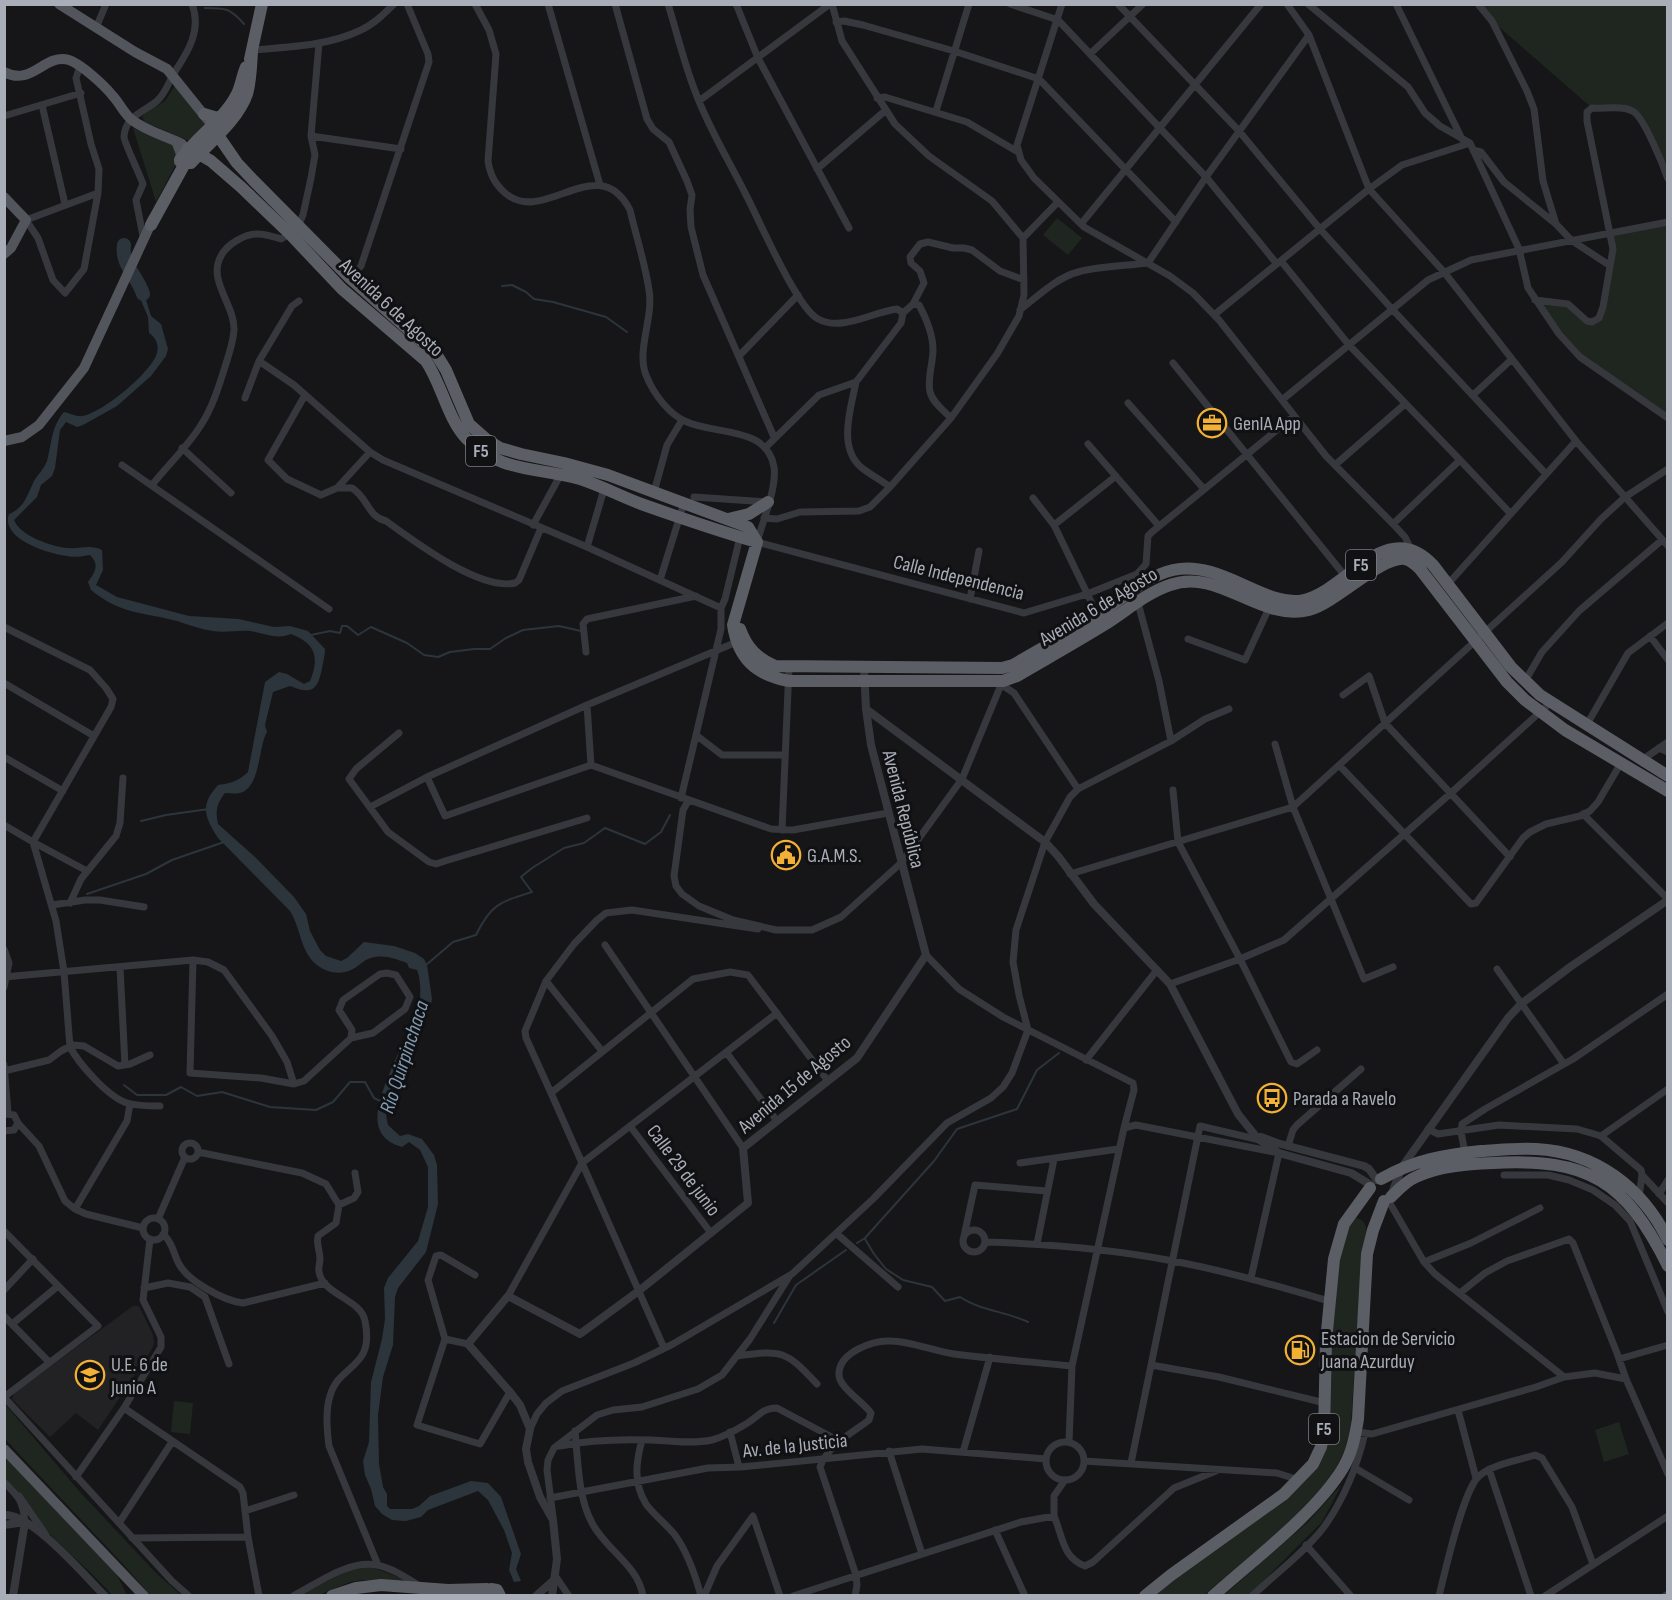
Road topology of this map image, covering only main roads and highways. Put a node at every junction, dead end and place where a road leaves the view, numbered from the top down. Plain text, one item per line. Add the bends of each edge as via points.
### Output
1 (59, 4) edge
2 (262, 4) edge
3 (4, 72) edge
4 (204, 114) joint
5 (218, 126) junction
6 (190, 156) junction
7 (4, 197) edge
8 (151, 225) joint
9 (294, 230) junction
10 (4, 254) edge
11 (350, 278) junction
12 (342, 289) junction
13 (426, 353) junction
14 (4, 441) edge
15 (563, 469) junction
16 (768, 502) road end
17 (728, 519) junction
18 (757, 542) junction
19 (1411, 549) junction
20 (1401, 559) junction
21 (1426, 566) junction
22 (1208, 577) junction
23 (1297, 607) junction
24 (1101, 620) junction
25 (1479, 636) junction
26 (741, 641) junction
27 (864, 675) junction
28 (1668, 776) edge
29 (1668, 790) edge
30 (1668, 1240) edge
31 (1668, 1266) edge
32 (4, 1449) edge
33 (117, 1566) junction
34 (492, 1593) edge
35 (512, 1595) edge
36 (132, 1596) edge
37 (144, 1596) edge
38 (332, 1596) edge
39 (1145, 1596) edge
40 (1213, 1596) edge

1 - 4 main road via 167,69
2 - 5 highway via 247,94 238,111
3 - 6 main road via 27,75 58,60 69,60 112,94 131,120 176,141
4 - 5 highway
5 - 6 highway
5 - 9 highway, Avenida 6 de Agosto / F5 via 226,147
6 - 8 highway
6 - 9 highway, Avenida 6 de Agosto / F5 via 211,161
7 - 10 main road via 26,220
8 - 14 main road via 84,368 30,433
9 - 11 highway, Avenida 6 de Agosto / F5
9 - 12 highway, Avenida 6 de Agosto / F5
11 - 12 highway
11 - 13 highway, Avenida 6 de Agosto / F5
12 - 13 highway, Avenida 6 de Agosto / F5
13 - 15 highway, Avenida 6 de Agosto / F5 via 457,427 480,450 516,467
15 - 17 highway, Avenida 6 de Agosto / F5 via 609,475 689,500
15 - 18 highway, Avenida 6 de Agosto / F5 via 680,517
16 - 17 highway via 749,514
17 - 18 highway, Avenida 6 de Agosto / F5 via 748,527
18 - 26 highway, Avenida 6 de Agosto / F5 via 736,615
19 - 20 highway, Avenida 6 de Agosto
19 - 21 highway, F5
19 - 23 highway, F5 via 1383,551
20 - 21 highway, F5
20 - 23 highway, Avenida 6 de Agosto / F5 via 1386,564 1323,604 1312,609
21 - 25 highway, F5
21 - 25 highway, F5 via 1448,584
22 - 23 highway, Avenida 6 de Agosto / F5
22 - 23 highway, Avenida 6 de Agosto / F5 via 1269,608 1286,612
22 - 24 highway, Avenida 6 de Agosto / F5 via 1170,584
22 - 24 highway, Avenida 6 de Agosto / F5 via 1192,567 1154,577
24 - 27 highway, Avenida 6 de Agosto / F5 via 1017,676
25 - 28 highway, F5 via 1550,703
25 - 29 highway, F5 via 1507,682 1541,713
26 - 27 highway, Avenida 6 de Agosto / F5 via 764,662 775,666
26 - 27 highway, Avenida 6 de Agosto / F5 via 741,653 774,678 789,681
30 - 39 highway, F5 via 1639,1197 1609,1172 1569,1154 1536,1149 1465,1153 1402,1167 1375,1183 1344,1224 1334,1259 1321,1448 1313,1464 1284,1494
31 - 40 highway, F5 via 1645,1223 1626,1201 1596,1178 1569,1167 1532,1161 1480,1163 1417,1176 1389,1198 1373,1230 1367,1254 1360,1432 1329,1487
32 - 33 main road
33 - 36 main road
33 - 37 main road
34 - 35 highway
34 - 38 highway via 381,1585

